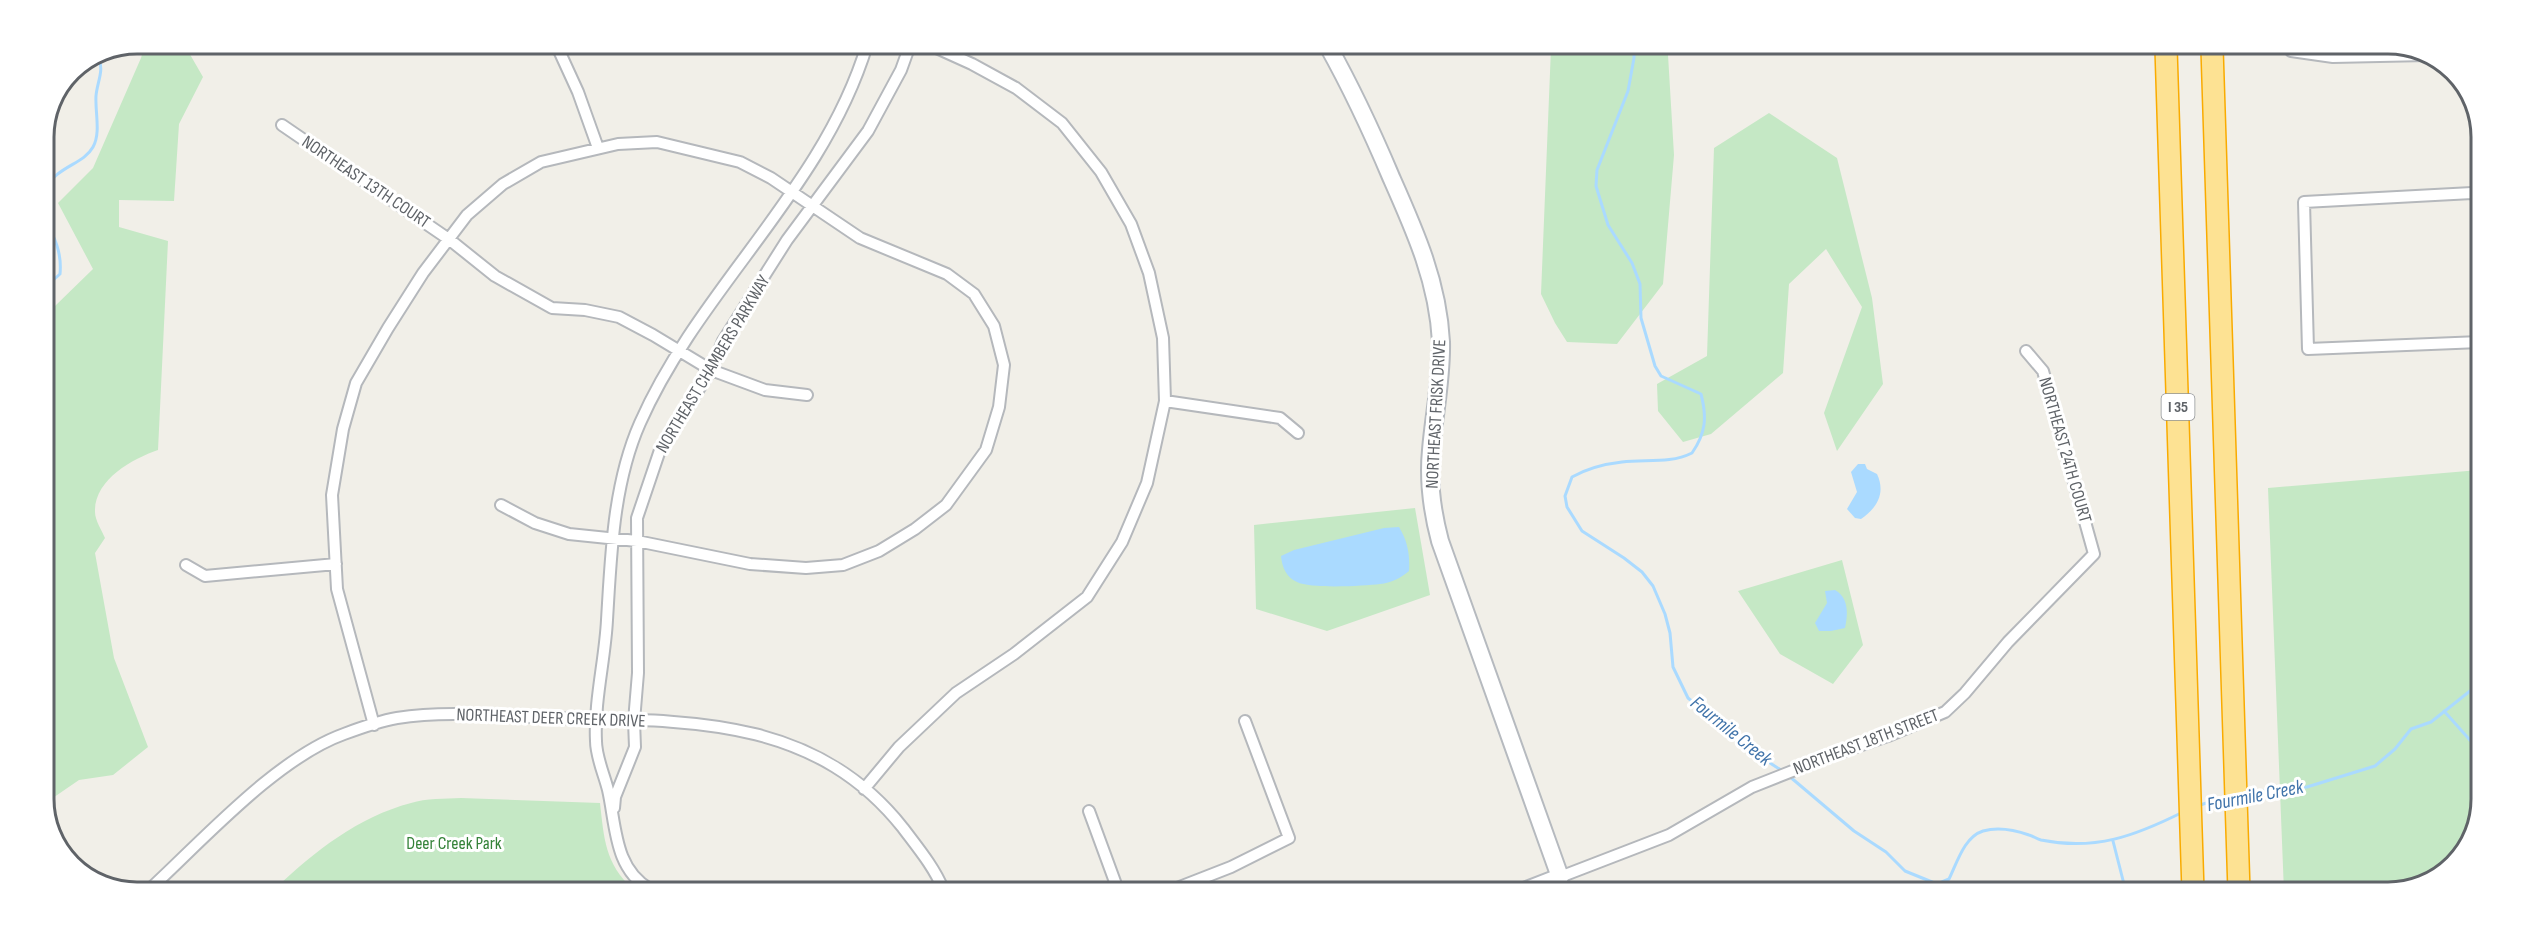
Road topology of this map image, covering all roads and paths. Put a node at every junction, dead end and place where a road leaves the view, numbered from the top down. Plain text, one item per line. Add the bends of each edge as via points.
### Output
1 (561, 54) edge
2 (864, 54) edge
3 (907, 54) edge
4 (950, 54) edge
5 (1332, 54) edge
6 (2166, 54) edge
7 (2212, 54) edge
8 (282, 125) dead end
9 (598, 148) junction
10 (2471, 193) edge
11 (792, 194) junction
12 (811, 206) junction
13 (450, 240) junction
14 (2471, 342) edge
15 (680, 351) junction
16 (2026, 351) dead end
17 (711, 370) junction
18 (807, 395) dead end
19 (1165, 402) junction
20 (1298, 433) dead end
21 (501, 506) dead end
22 (612, 538) junction
23 (637, 541) junction
24 (2094, 554) joint
25 (336, 564) junction
26 (186, 565) dead end
27 (596, 719) junction
28 (634, 721) junction
29 (1245, 721) dead end
30 (374, 725) junction
31 (864, 789) junction
32 (1089, 812) dead end
33 (613, 815) junction
34 (157, 882) edge
35 (639, 882) edge
36 (940, 882) edge
37 (1115, 882) edge
38 (1193, 882) edge
39 (1562, 882) edge
40 (1567, 882) edge
41 (2193, 882) edge
42 (2239, 882) edge

1 - 9 street
2 - 11 street, NORTHEAST CHAMBERS PARKWAY via 840,113
3 - 12 street, NORTHEAST CHAMBERS PARKWAY via 868,131
4 - 19 street via 1016,88 1062,123 1101,172 1131,224 1149,273 1163,338
5 - 39 street, NORTHEAST FRISK DRIVE via 1356,96 1419,240 1432,282 1441,343 1431,452 1434,516
6 - 41 highway, I 35
7 - 42 highway
8 - 13 street, NORTHEAST 13TH COURT
9 - 11 street via 657,142 740,162
9 - 13 street via 541,162 503,184 467,215
10 - 14 street via 2304,202 2308,349
11 - 12 street
11 - 15 street, NORTHEAST CHAMBERS PARKWAY via 709,304
12 - 17 street, NORTHEAST CHAMBERS PARKWAY via 723,341
12 - 23 street via 860,238 948,274 974,294 994,326 1004,365 999,407 986,450 946,506 879,551 843,565 806,568 750,564
13 - 15 street, NORTHEAST 13TH COURT via 495,276 552,308 619,317
13 - 25 street via 423,273 356,383 332,495
15 - 17 street, NORTHEAST 13TH COURT
15 - 22 street, NORTHEAST CHAMBERS PARKWAY via 639,424 621,482
16 - 24 street, NORTHEAST 24TH COURT via 2043,371
17 - 18 street via 765,390
17 - 23 street, NORTHEAST CHAMBERS PARKWAY via 660,450 637,518
19 - 20 street via 1280,418
19 - 31 street via 1147,483 1122,542 1087,597 956,693 899,747
21 - 22 street via 569,534
22 - 23 street
22 - 27 street, NORTHEAST CHAMBERS PARKWAY
23 - 28 street, NORTHEAST CHAMBERS PARKWAY via 638,673
24 - 40 street, NORTHEAST 18TH STREET via 1945,712 1752,787 1669,835
25 - 26 street via 205,576
25 - 30 street via 337,589
27 - 28 street, NORTHEAST DEER CREEK DRIVE
27 - 30 street, NORTHEAST DEER CREEK DRIVE via 452,715 397,718
27 - 33 street, NORTHEAST CHAMBERS PARKWAY via 596,744
28 - 31 street, NORTHEAST DEER CREEK DRIVE via 693,722 783,742 816,756
28 - 33 street, NORTHEAST CHAMBERS PARKWAY via 634,747 615,797
29 - 38 street via 1289,838
30 - 34 street, NORTHEAST DEER CREEK DRIVE via 342,734 291,762
31 - 36 street, NORTHEAST DEER CREEK DRIVE via 887,808
32 - 37 street
33 - 35 street, NORTHEAST CHAMBERS PARKWAY via 625,865

